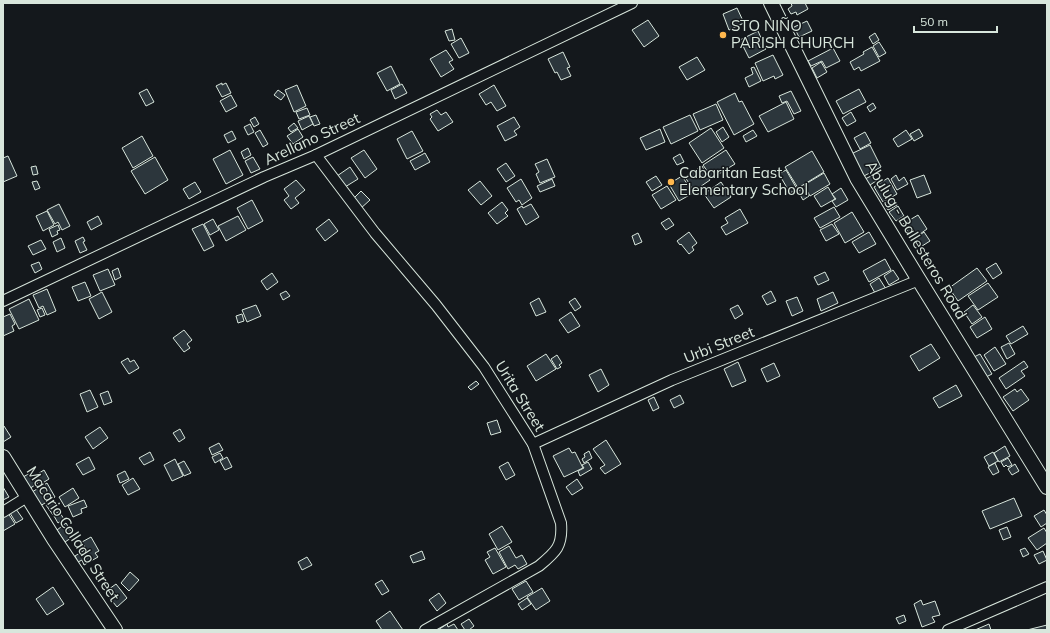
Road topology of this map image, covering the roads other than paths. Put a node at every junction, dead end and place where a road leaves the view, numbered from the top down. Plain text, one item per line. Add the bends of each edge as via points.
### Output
1 (632, 3) edge
2 (771, 3) edge
3 (316, 155) junction
4 (919, 280) junction
5 (3, 301) edge
6 (533, 444) junction
7 (3, 457) edge
8 (1047, 487) edge
9 (27, 496) junction
10 (3, 512) edge
11 (1047, 587) edge
12 (115, 630) edge
13 (425, 630) edge
14 (948, 630) edge

1 - 3 street, Arellano Street
2 - 4 main road, Abulug - Ballesteros Road via 857,178
3 - 5 street, Arellano Street via 264,177
3 - 6 street, Urita Street via 375,233 484,367
4 - 6 street, Urbi Street via 672,380
4 - 8 main road, Abulug - Ballesteros Road
6 - 13 street, Urita Street via 561,523 562,536 558,546 539,566
7 - 9 main road, Macario Collado Street
9 - 10 street
9 - 12 main road, Macario Collado Street
11 - 14 street

